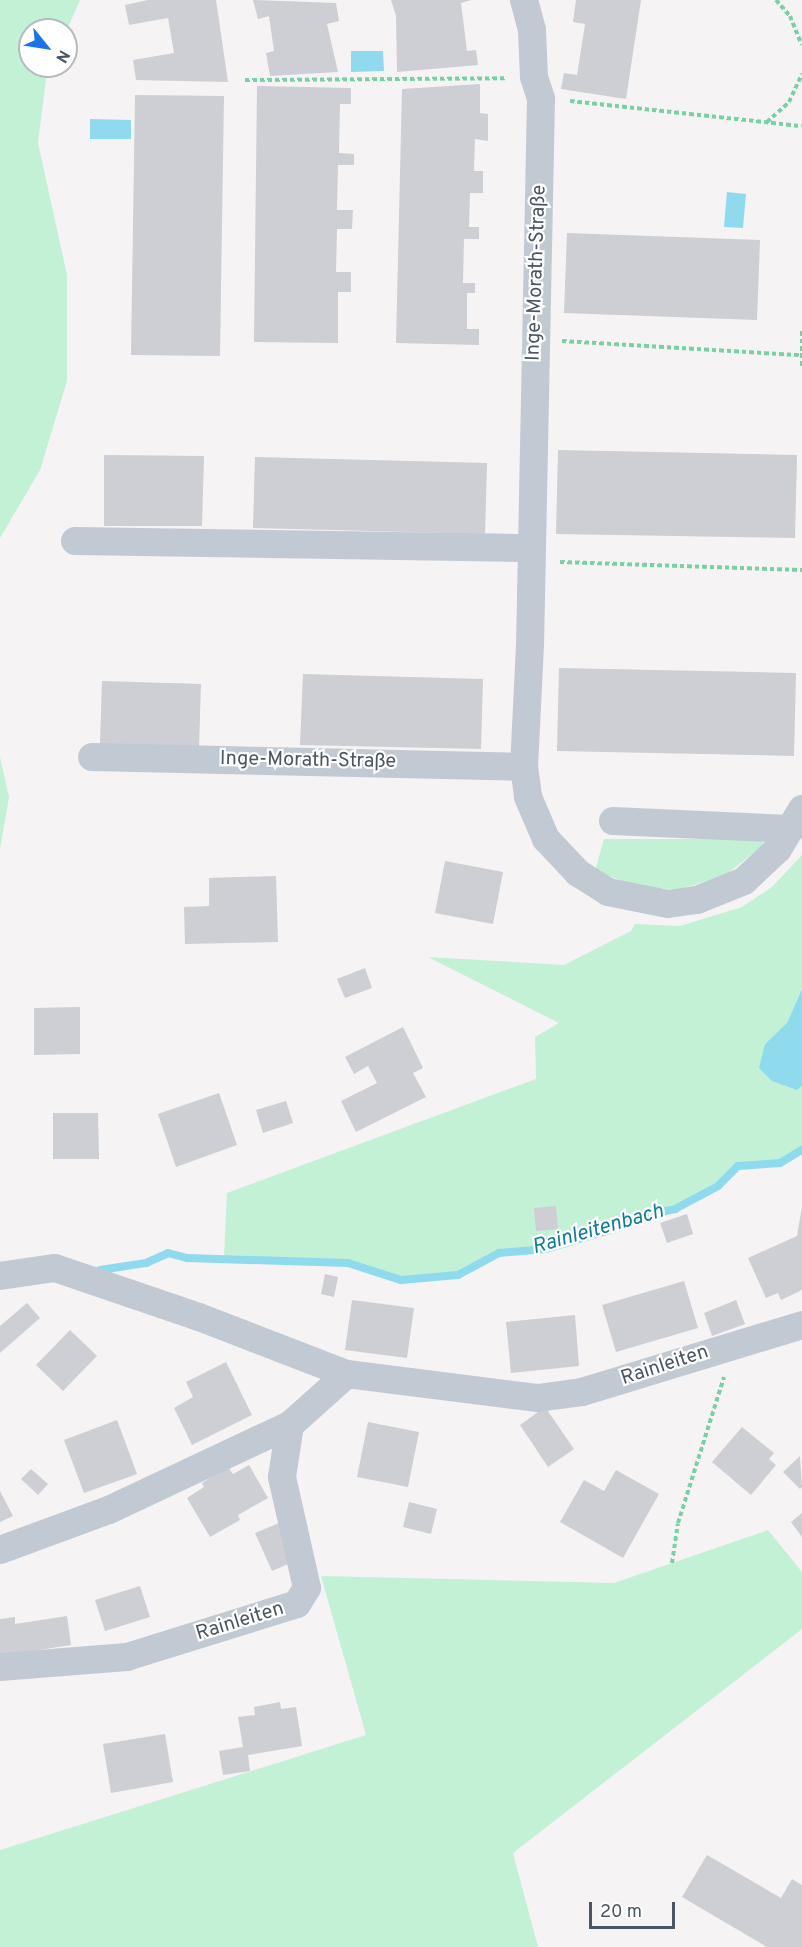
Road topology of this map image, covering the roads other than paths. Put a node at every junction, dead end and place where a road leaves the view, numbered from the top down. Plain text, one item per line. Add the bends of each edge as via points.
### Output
1 (524, 0) edge
2 (75, 541) dead end
3 (530, 548) junction
4 (92, 757) dead end
5 (524, 767) junction
6 (796, 819) edge
7 (613, 821) dead end
8 (0, 1276) edge
9 (802, 1325) edge
10 (347, 1374) junction
11 (290, 1425) junction
12 (0, 1550) edge
13 (0, 1667) edge

1 - 3 street, Inge-Morath-Straße via 532,30 537,88
2 - 3 street
3 - 5 street, Inge-Morath-Straße
4 - 5 street, Inge-Morath-Straße
5 - 6 street, Inge-Morath-Straße via 535,816 558,854 591,883 633,899 668,904 722,892 766,863
6 - 7 street, Inge-Morath-Straße
8 - 10 street, Rainleiten via 55,1268 199,1317
9 - 10 street, Rainleiten via 582,1392 538,1398
10 - 11 street
11 - 12 street via 109,1510
11 - 13 street, Rainleiten via 282,1478 307,1588 297,1604 127,1657

